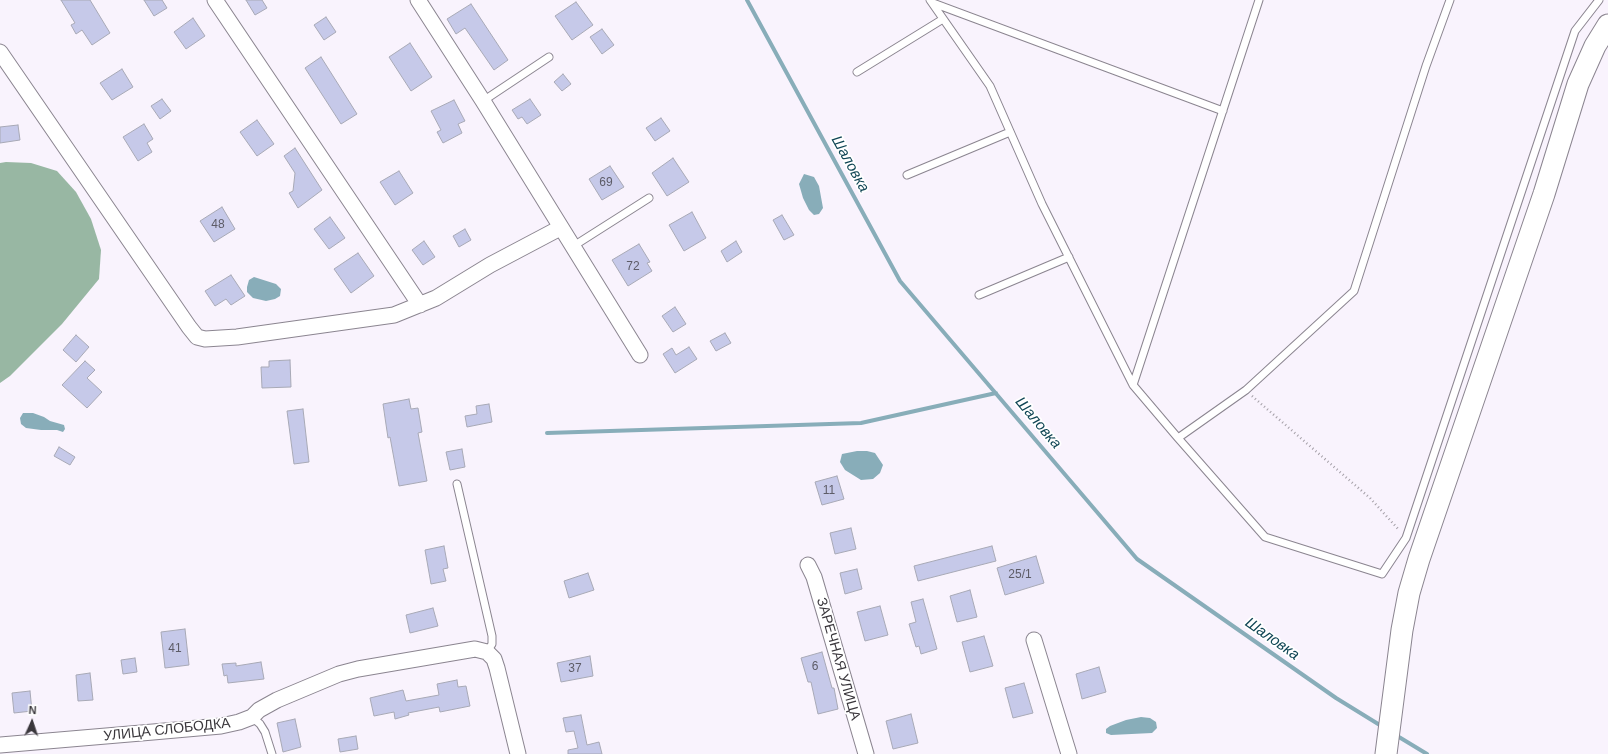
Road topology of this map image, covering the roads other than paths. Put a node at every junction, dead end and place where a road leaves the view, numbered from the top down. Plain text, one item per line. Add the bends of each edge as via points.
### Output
1 (215, 0) edge
2 (418, 0) edge
3 (1259, 0) edge
4 (1450, 0) edge
5 (1598, 0) edge
6 (931, 1) edge
7 (944, 19) junction
8 (1608, 25) edge
9 (0, 52) edge
10 (549, 57) dead end
11 (857, 72) dead end
12 (483, 101) junction
13 (1223, 111) junction
14 (1010, 132) junction
15 (907, 176) dead end
16 (649, 198) dead end
17 (560, 228) junction
18 (572, 247) junction
19 (1069, 257) junction
20 (979, 295) dead end
21 (420, 305) junction
22 (640, 355) dead end
23 (1133, 385) junction
24 (1178, 438) junction
25 (457, 484) dead end
26 (1415, 542) junction
27 (808, 565) dead end
28 (1034, 640) dead end
29 (487, 652) junction
30 (252, 717) junction
31 (0, 745) edge
32 (1387, 749) edge
33 (272, 754) edge
34 (518, 754) edge
35 (866, 754) edge
36 (1069, 754) edge

1 - 21 street
2 - 12 street
3 - 13 lane
4 - 24 lane via 1426,66 1354,292 1246,390
5 - 26 lane via 1575,31
6 - 7 lane
6 - 13 lane
7 - 11 lane
7 - 14 lane via 990,86
8 - 26 street via 1595,46 1578,84 1544,194
9 - 21 street via 197,337 205,340 237,337 394,315
10 - 12 lane
12 - 17 street
13 - 23 lane
14 - 15 lane
14 - 19 lane
16 - 18 lane
17 - 18 street
17 - 21 street
18 - 22 street
19 - 20 lane
19 - 23 lane
23 - 24 lane
24 - 26 lane via 1265,537 1382,574
25 - 29 lane via 492,636 492,644
26 - 32 street
27 - 35 street, ЗАРЕЧНАЯ УЛИЦА via 814,577
28 - 36 street
29 - 30 street, УЛИЦА СЛОБОДКА via 475,649 461,651 339,674 278,700 259,710
29 - 34 street via 498,668
30 - 31 street, УЛИЦА СЛОБОДКА via 221,726
30 - 33 lane via 265,732

